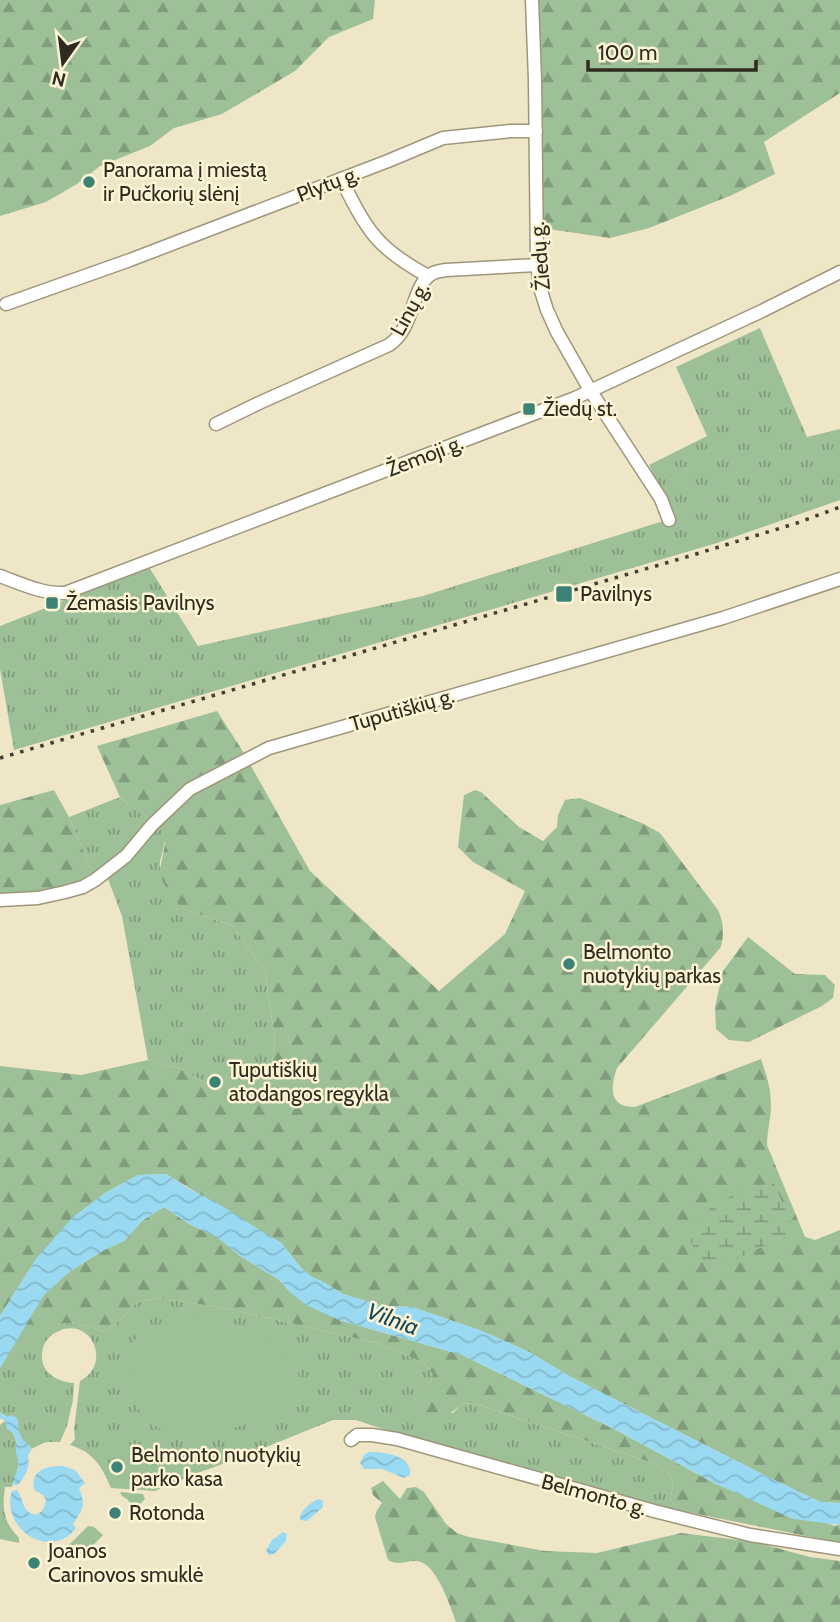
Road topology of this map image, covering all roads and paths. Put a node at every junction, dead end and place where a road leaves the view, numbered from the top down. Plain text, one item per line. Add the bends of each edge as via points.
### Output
1 (532, 0) edge
2 (536, 131) junction
3 (341, 179) junction
4 (537, 265) junction
5 (840, 272) edge
6 (428, 276) junction
7 (6, 304) dead end
8 (590, 390) junction
9 (216, 424) dead end
10 (668, 520) dead end
11 (0, 576) edge
12 (840, 579) edge
13 (0, 900) edge
14 (351, 1440) dead end
15 (840, 1549) edge

1 - 2 street, Žiedų g.
2 - 3 street, Plytų g. via 443,138
2 - 4 street, Žiedų g.
3 - 6 street via 376,239
3 - 7 street, Plytų g.
4 - 6 street, Linų g. via 446,270
4 - 8 street, Žiedų g. via 547,310
5 - 8 street, Žemoji g.
6 - 9 street, Linų g. via 409,318 389,345
8 - 10 street, Žiedų g. via 661,499
8 - 11 street, Žemoji g. via 65,593 40,591
12 - 13 street, Tuputiškių g. via 723,618 269,748 190,789 126,856 83,887 38,898
14 - 15 street, Belmonto g. via 357,1434 397,1439 738,1532

